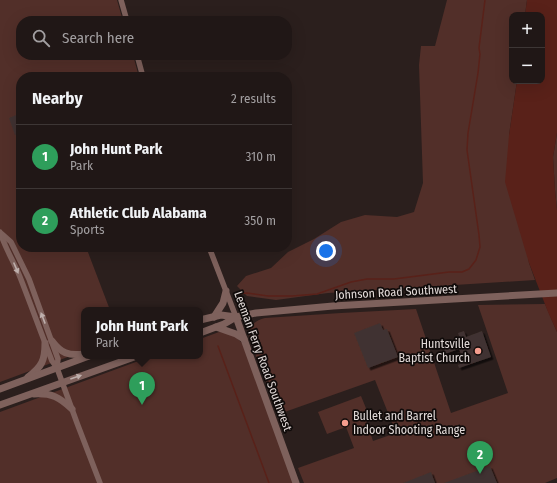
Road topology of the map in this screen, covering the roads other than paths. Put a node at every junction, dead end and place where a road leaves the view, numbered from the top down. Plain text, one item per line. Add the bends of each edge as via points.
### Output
1 (122, 0) edge
2 (126, 16) edge
3 (138, 60) edge
4 (142, 72) edge
5 (211, 252) edge
6 (226, 291) junction
7 (557, 293) edge
8 (214, 317) junction
9 (236, 317) junction
10 (203, 319) edge
11 (216, 327) junction
12 (203, 332) edge
13 (244, 339) junction
14 (48, 342) junction
15 (81, 354) edge
16 (84, 359) edge
17 (125, 359) edge
18 (60, 375) junction
19 (20, 382) junction
20 (0, 389) edge
21 (26, 395) junction
22 (0, 405) edge
23 (72, 409) junction
24 (100, 483) edge
25 (296, 483) edge

1 - 2 street
3 - 4 street
5 - 6 street, Leeman Ferry Road Southwest
6 - 8 street
6 - 9 street, Leeman Ferry Road Southwest
7 - 9 street, Johnson Road Southwest via 333,306
8 - 9 street
8 - 10 street
9 - 11 street
9 - 13 street, Leeman Ferry Road Southwest
11 - 12 street
11 - 13 street
13 - 25 street, Leeman Ferry Road Southwest
14 -> 14 street via 29,279 11,242 0,232
14 - 15 street via 65,353
14 - 18 street via 58,359
14 - 19 street via 42,363 37,370
16 - 18 street
18 -> 17 street
18 - 19 street
18 - 21 street
18 - 23 street
19 - 20 street
21 - 22 street
21 - 23 street via 48,394 57,397
23 - 24 street

